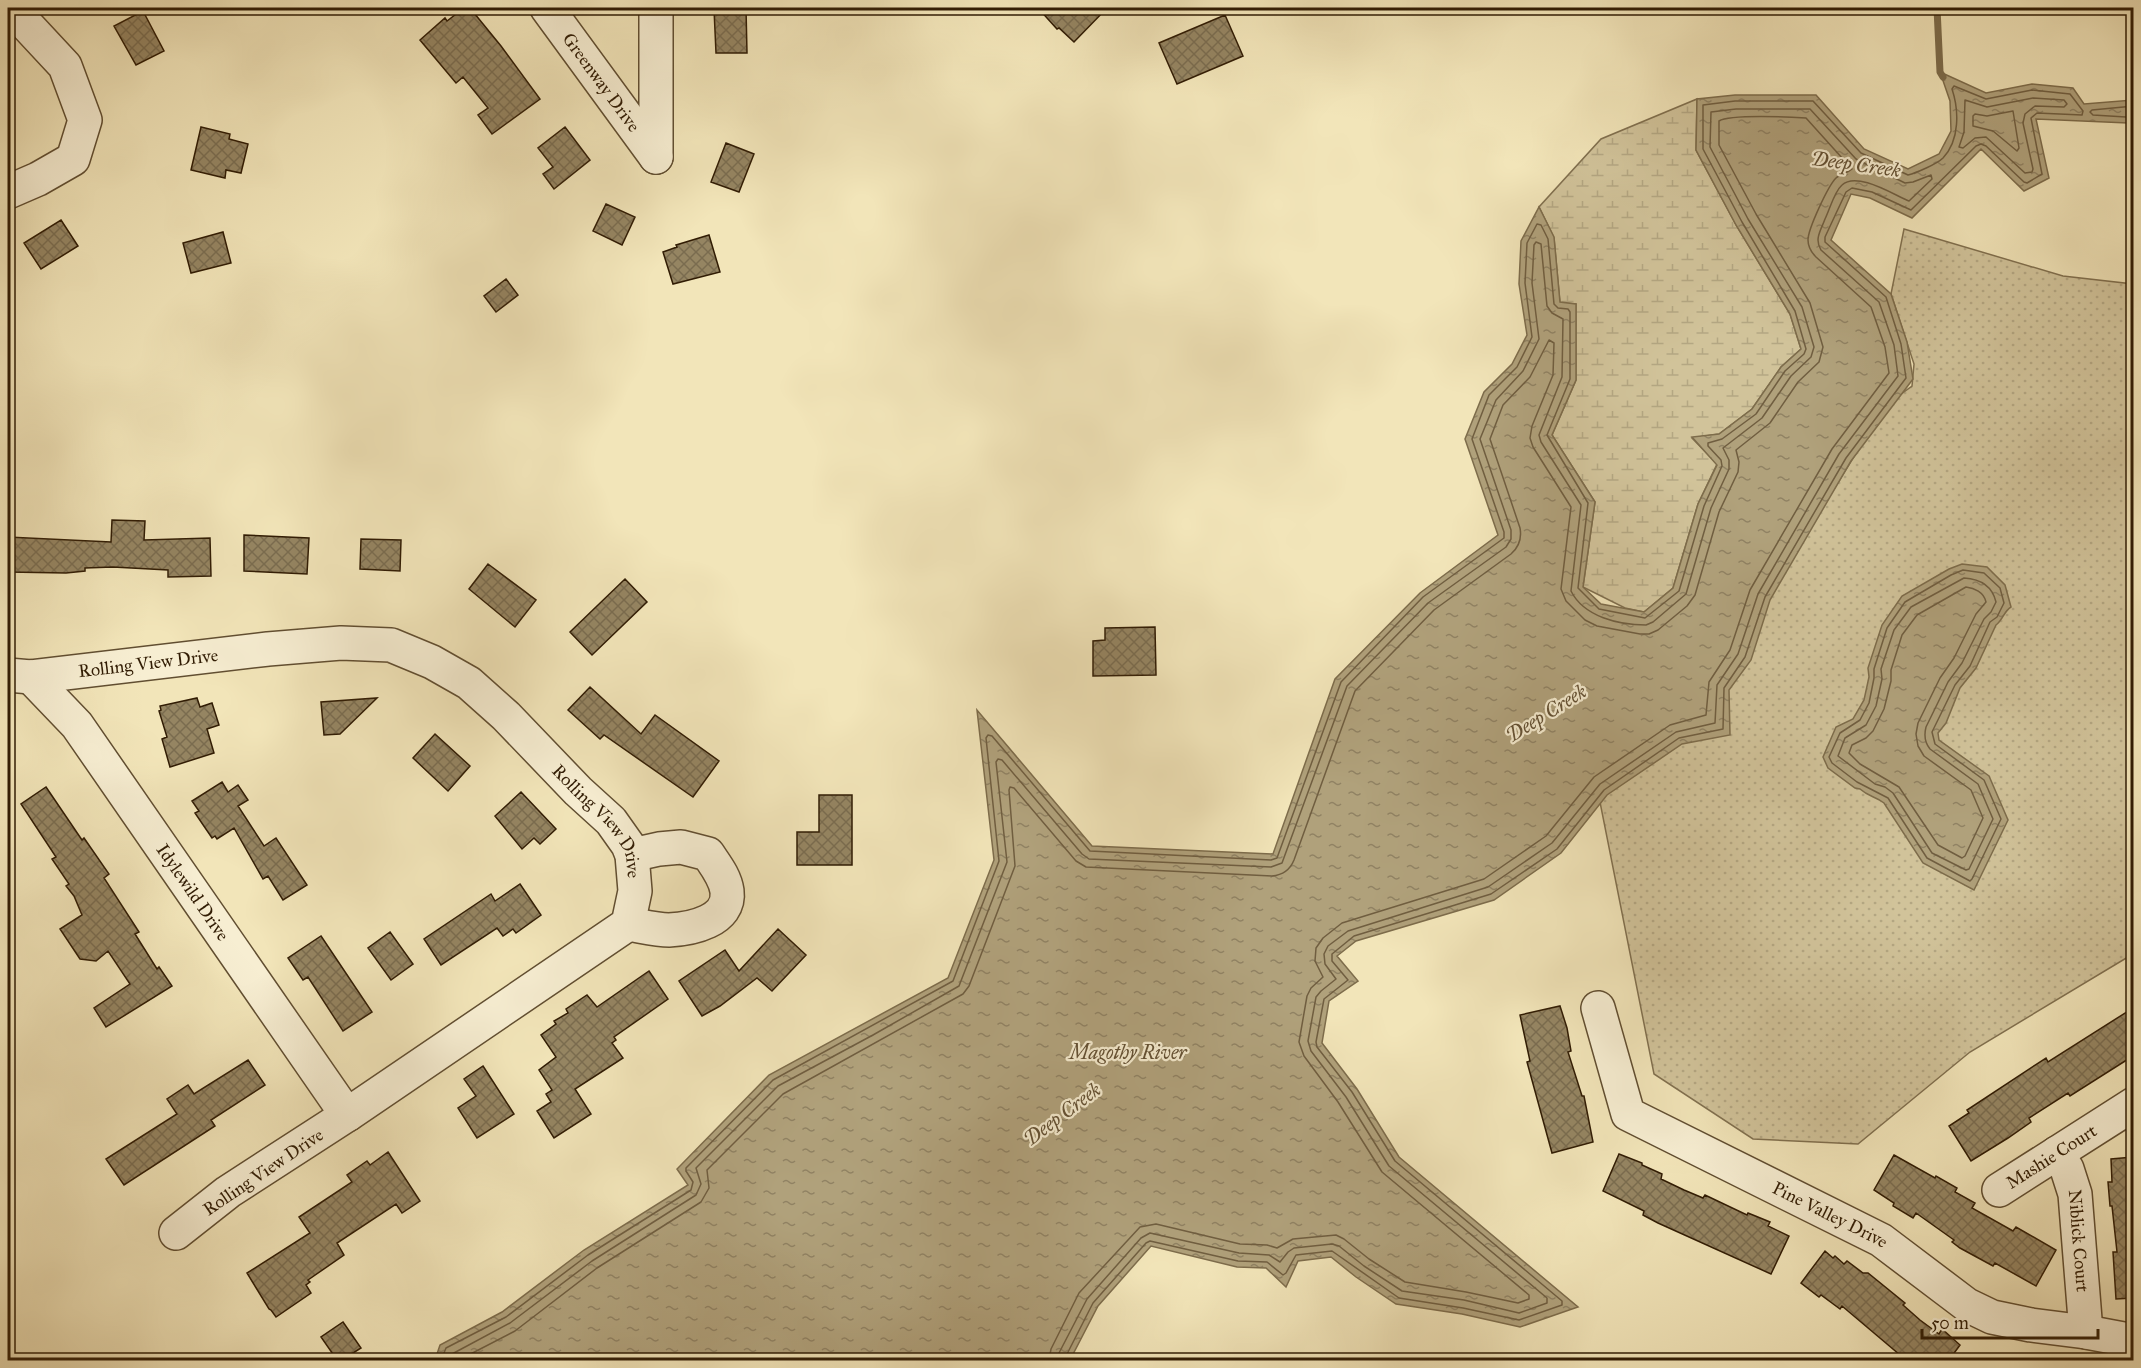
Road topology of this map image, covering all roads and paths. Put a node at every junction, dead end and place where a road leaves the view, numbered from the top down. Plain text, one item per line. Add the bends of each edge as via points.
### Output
1 (11, 8) edge
2 (547, 8) edge
3 (656, 8) edge
4 (8, 192) edge
5 (19, 676) edge
6 (632, 855) junction
7 (628, 924) junction
8 (1598, 1008) dead end
9 (2133, 1104) edge
10 (347, 1114) junction
11 (2057, 1153) junction
12 (1999, 1190) dead end
13 (176, 1233) dead end
14 (2086, 1332) junction
15 (2133, 1341) edge

1 - 4 street via 65,66 85,120 74,159
2 - 3 street, Greenway Drive via 656,157
5 - 6 street, Rolling View Drive via 268,649 341,643 391,645 469,683 611,821
5 - 10 street, Idylewild Drive via 77,725
6 - 7 street, Rolling View Drive via 635,891
6 - 7 street via 681,847 708,855 722,875 728,893 717,918 702,924 669,930
7 - 10 street, Rolling View Drive
8 - 14 street, Pine Valley Drive via 1628,1114 1881,1240 1975,1309 2011,1321
9 - 11 street, Mashie Court
10 - 13 street, Rolling View Drive via 228,1192
11 - 12 street, Mashie Court
11 - 14 street, Niblick Court via 2075,1194
14 - 15 street, Pine Valley Drive

